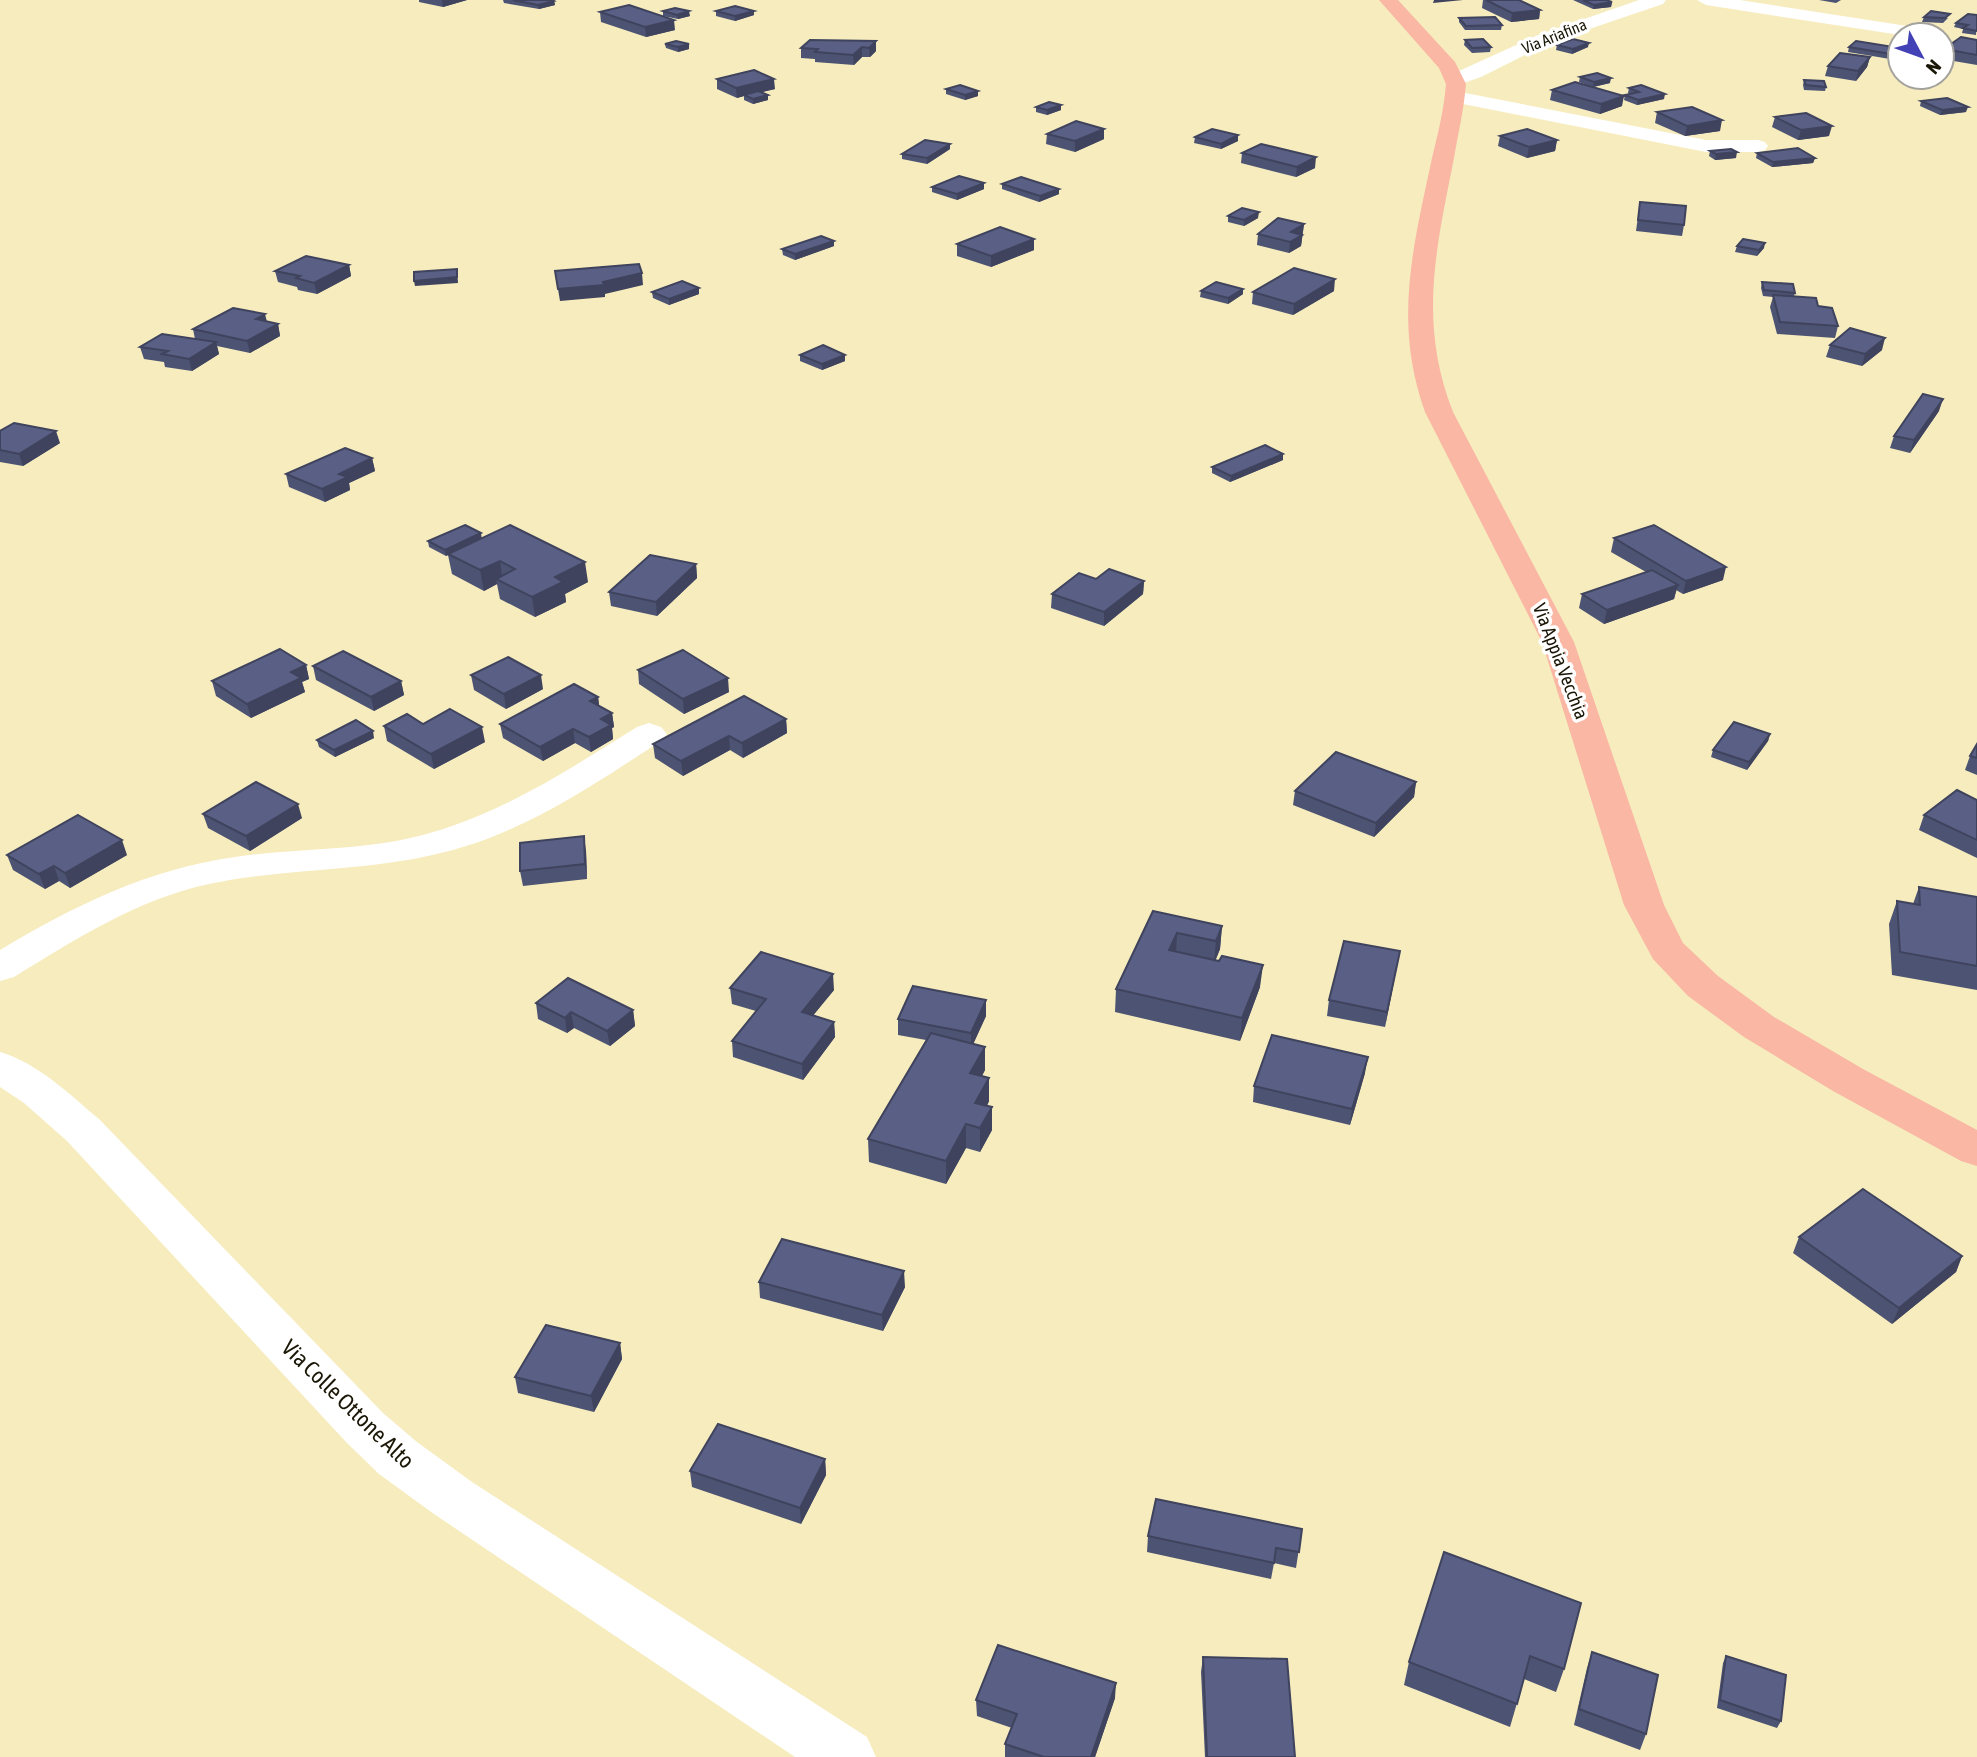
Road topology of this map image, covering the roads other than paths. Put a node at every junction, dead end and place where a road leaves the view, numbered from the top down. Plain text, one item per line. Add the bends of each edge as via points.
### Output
1 (1388, 0) edge
2 (1657, 0) edge
3 (1706, 0) edge
4 (1886, 28) edge
5 (1455, 88) junction
6 (1758, 145) dead end
7 (649, 734) dead end
8 (0, 968) edge
9 (0, 1067) edge
10 (1977, 1150) edge
11 (846, 1757) edge

1 - 5 main road via 1448,66
2 - 5 street, Via Ariafina via 1552,35 1507,55
3 - 4 street
5 - 6 street via 1706,146
5 - 10 main road, Via Appia Vecchia via 1425,261 1423,368 1440,412 1558,642 1650,921 1678,962 1743,1016
7 - 8 street via 539,802 464,834 390,853 230,869 152,887 91,913
9 - 11 street, Via Colle Ottone Alto via 83,1130 398,1458

